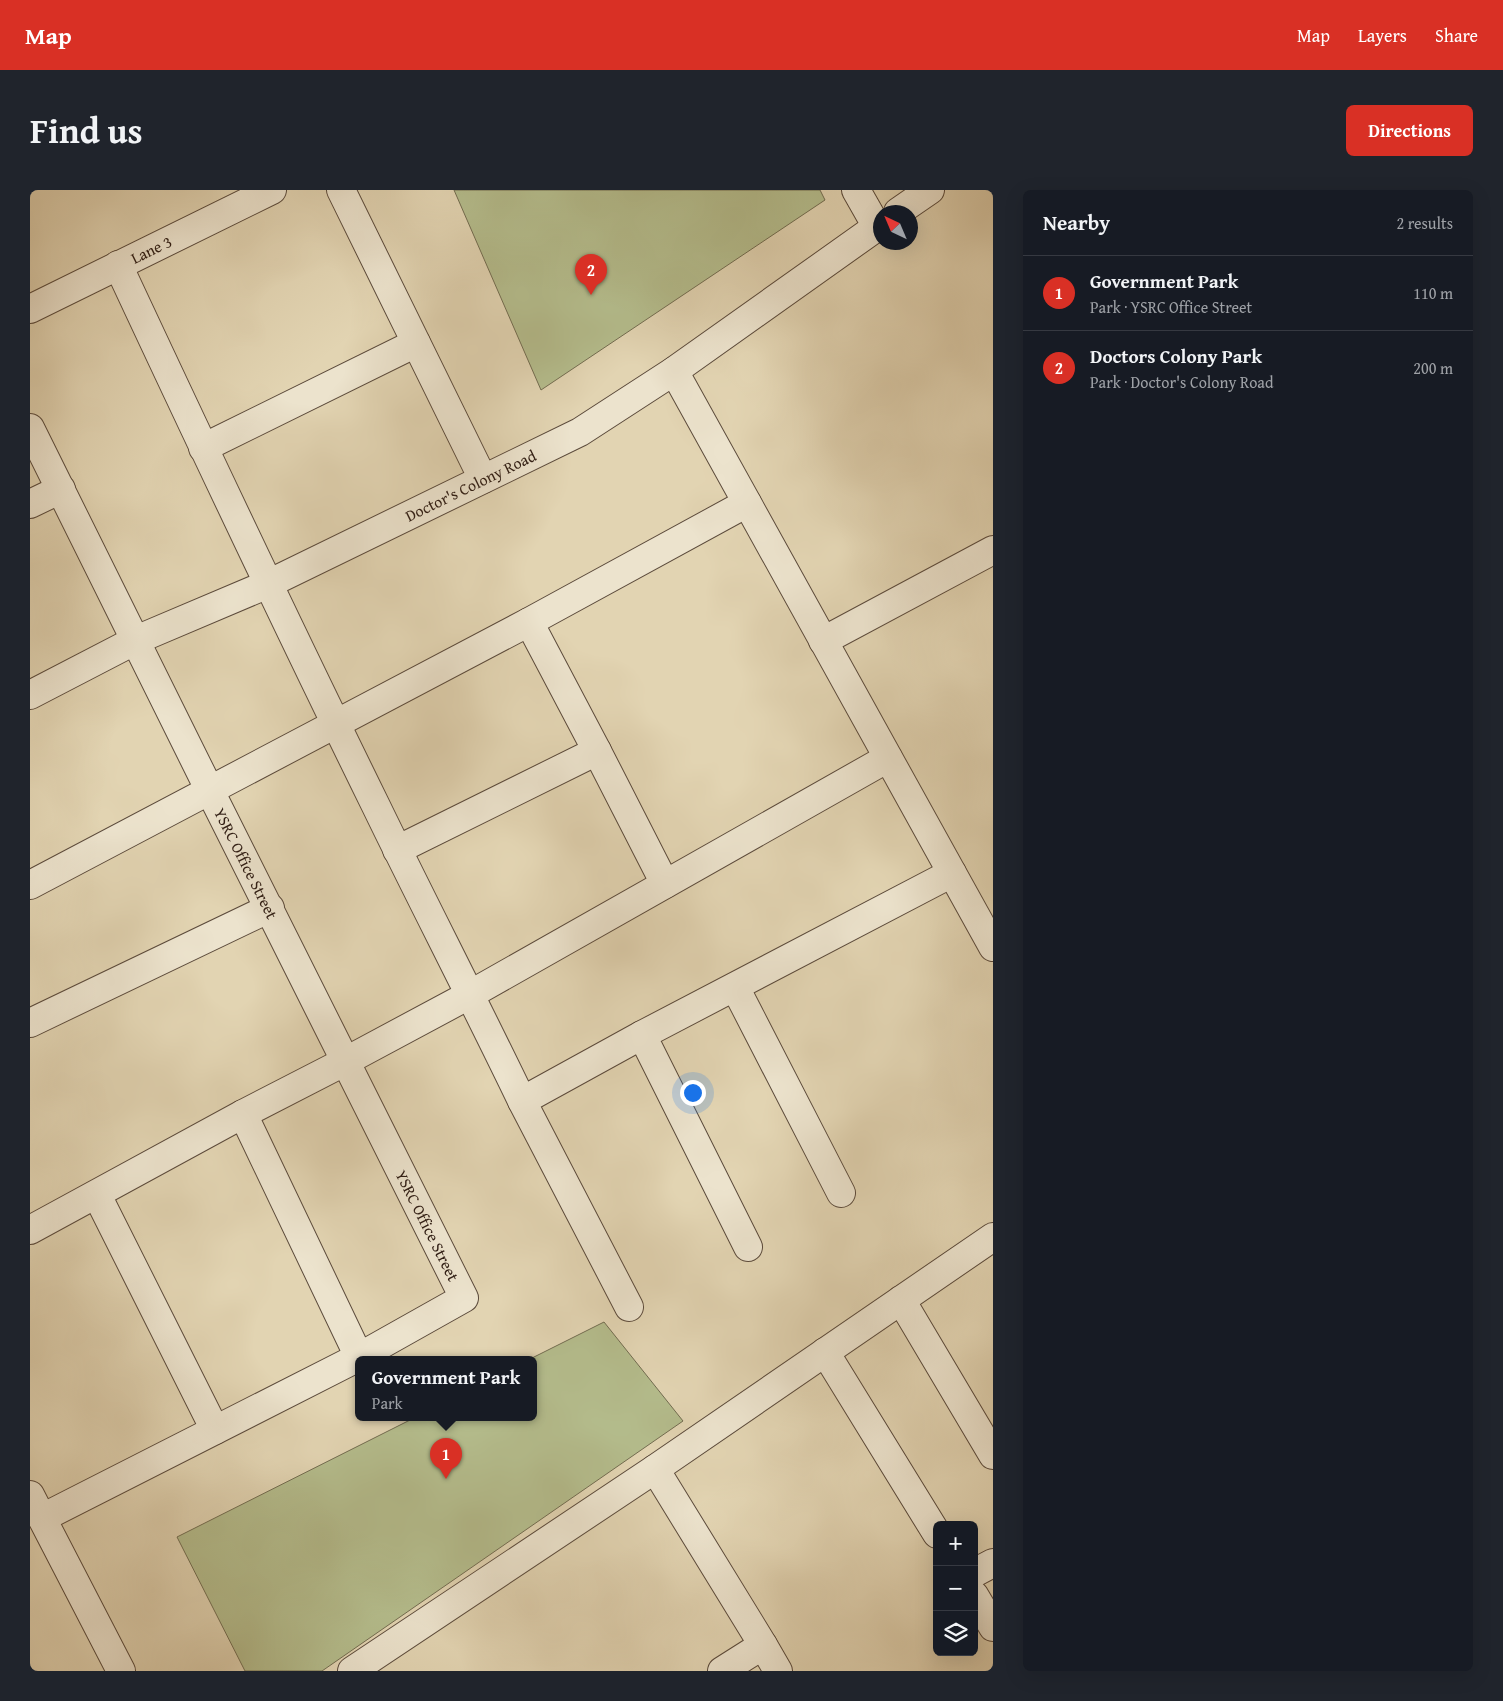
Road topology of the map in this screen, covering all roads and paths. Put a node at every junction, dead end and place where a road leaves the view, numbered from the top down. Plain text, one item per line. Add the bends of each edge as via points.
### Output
1 (272, 190) edge
2 (341, 190) edge
3 (856, 190) edge
4 (930, 190) edge
5 (908, 205) edge
6 (873, 208) edge
7 (873, 230) edge
8 (118, 265) junction
9 (30, 309) edge
10 (416, 342) junction
11 (674, 371) junction
12 (30, 428) edge
13 (204, 448) junction
14 (483, 479) junction
15 (61, 489) junction
16 (747, 503) junction
17 (30, 504) edge
18 (993, 550) edge
19 (268, 584) junction
20 (529, 622) junction
21 (136, 640) junction
22 (823, 640) junction
23 (30, 696) edge
24 (336, 724) junction
25 (597, 751) junction
26 (888, 758) junction
27 (210, 791) junction
28 (397, 850) junction
29 (952, 873) junction
30 (665, 884) junction
31 (30, 885) edge
32 (270, 908) junction
33 (993, 947) edge
34 (735, 987) junction
35 (471, 994) junction
36 (30, 1023) edge
37 (642, 1036) junction
38 (346, 1061) junction
39 (522, 1100) junction
40 (243, 1114) junction
41 (841, 1193) dead end
42 (97, 1194) junction
43 (30, 1230) edge
44 (993, 1237) edge
45 (748, 1248) dead end
46 (901, 1300) junction
47 (629, 1307) dead end
48 (824, 1352) junction
49 (359, 1356) edge
50 (361, 1356) edge
51 (355, 1359) edge
52 (215, 1430) junction
53 (993, 1455) edge
54 (655, 1469) junction
55 (36, 1506) edge
56 (933, 1528) edge
57 (993, 1563) edge
58 (978, 1571) edge
59 (978, 1603) edge
60 (993, 1627) edge
61 (763, 1645) junction
62 (120, 1671) edge
63 (352, 1671) edge
64 (722, 1671) edge
65 (778, 1671) edge

1 - 8 street, Lane 3
2 - 10 street
3 - 6 street
4 - 5 street, Doctor's Colony Road
7 - 11 street, Doctor's Colony Road
8 - 9 street, Lane 3
8 - 13 street
10 - 13 street
10 - 14 street
11 - 14 street, Doctor's Colony Road via 580,432
11 - 16 street
12 - 15 street, YSRC Office Street
13 - 19 street
14 - 19 street, Doctor's Colony Road
15 - 17 street
15 - 21 street, YSRC Office Street
16 - 20 street
16 - 22 street
18 - 22 street
19 - 21 street, Doctor's Colony Road
19 - 24 street
20 - 24 street
20 - 25 street
21 - 23 street, Doctor's Colony Road
21 - 27 street, YSRC Office Street
22 - 26 street
24 - 27 street
24 - 28 street
25 - 28 street
25 - 30 street
26 - 29 street
26 - 30 street
27 - 31 street
27 - 32 street, YSRC Office Street
28 - 35 street
29 - 33 street
29 - 34 street
30 - 35 street
32 - 36 street
32 - 38 street, YSRC Office Street
34 - 37 street
34 - 41 street
35 - 38 street
35 - 39 street
37 - 39 street
37 - 45 street
38 - 40 street
38 - 50 street, YSRC Office Street via 464,1298
39 - 47 street
40 - 42 street
40 - 49 street
42 - 43 street
42 - 52 street
44 - 46 street
46 - 48 street
46 - 53 street
48 - 54 street
48 - 56 street
51 - 52 street
52 - 55 street
54 - 61 street
54 - 63 street
55 - 62 street
57 - 58 street
59 - 60 street
61 - 64 street
61 - 65 street

